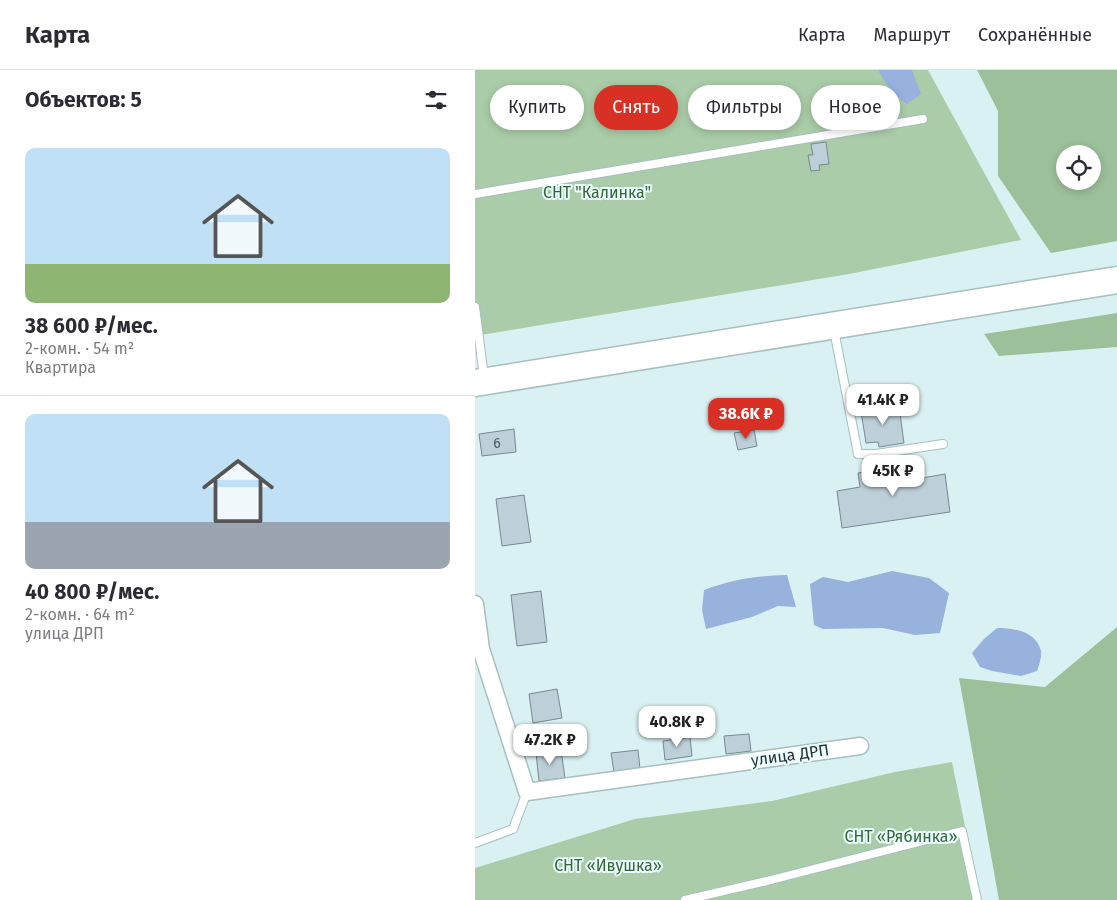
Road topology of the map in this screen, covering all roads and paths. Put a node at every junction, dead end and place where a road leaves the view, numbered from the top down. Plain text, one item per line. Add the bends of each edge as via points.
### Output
1 (923, 119) dead end
2 (475, 194) edge
3 (1117, 280) edge
4 (475, 306) edge
5 (833, 326) junction
6 (478, 343) edge
7 (480, 382) edge
8 (943, 444) dead end
9 (475, 604) edge
10 (860, 746) dead end
11 (527, 792) junction
12 (475, 843) edge
13 (685, 900) edge
14 (977, 900) edge

1 - 2 lane
3 - 5 highway
4 - 6 lane
5 - 7 highway
5 - 8 lane via 858,454
6 - 7 lane
9 - 11 street via 481,649
10 - 11 street, улица ДРП
11 - 12 lane via 513,829
13 - 14 lane via 962,831

